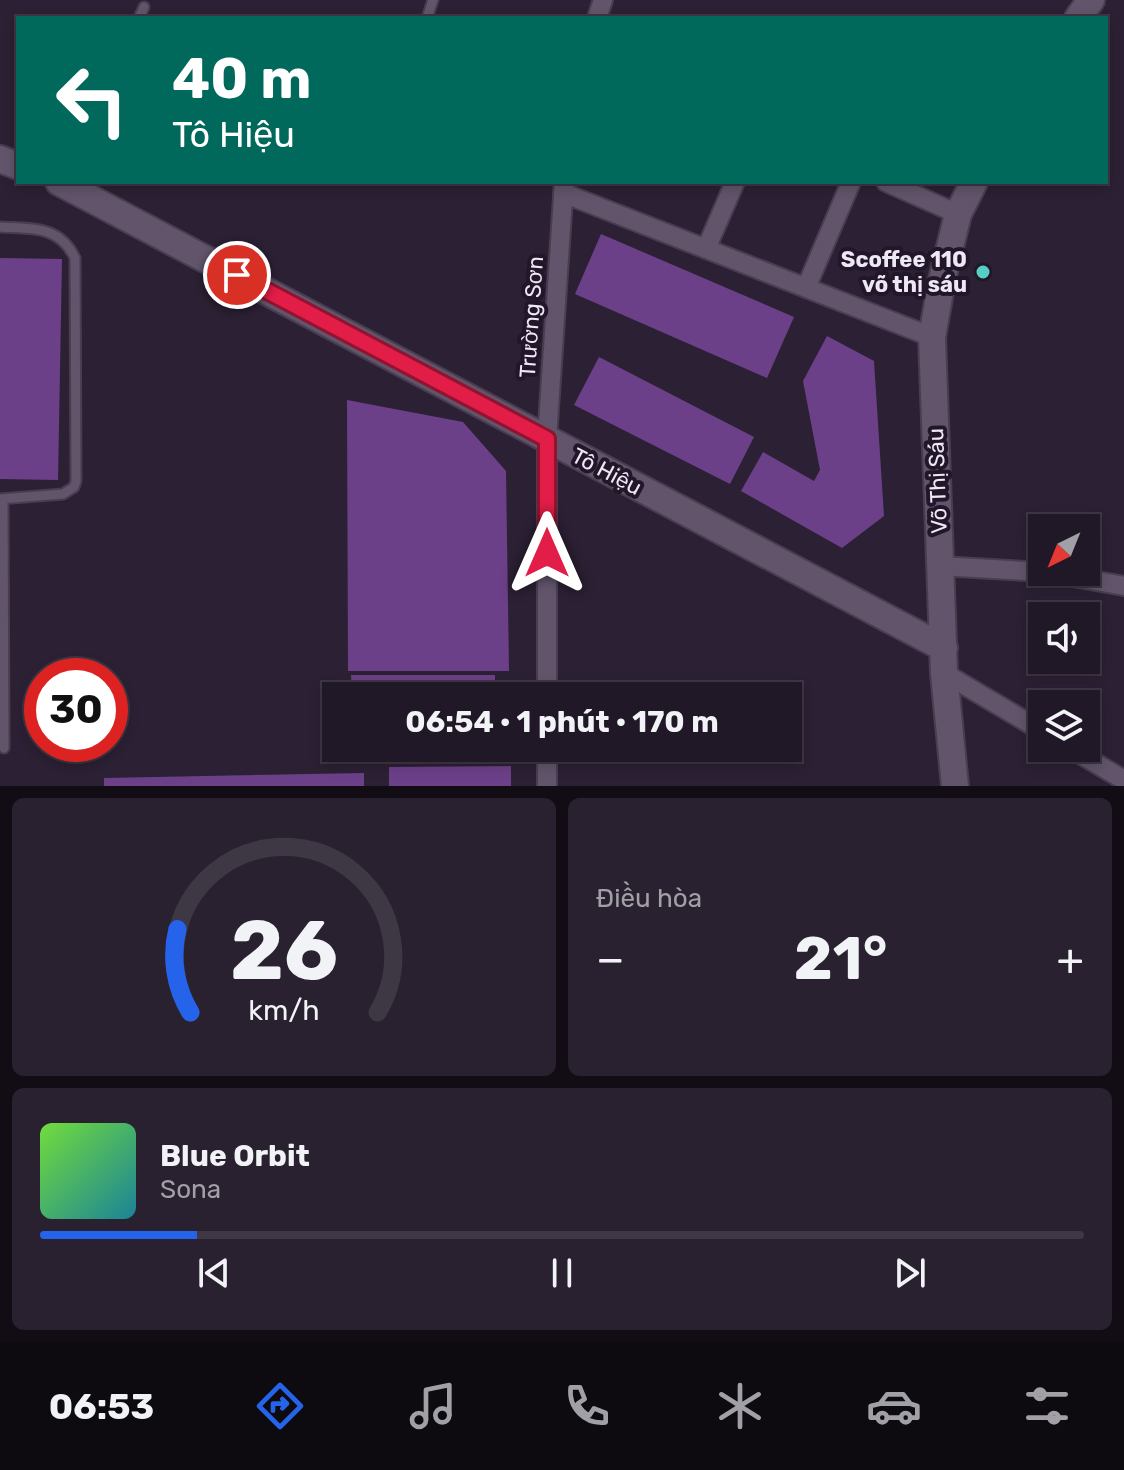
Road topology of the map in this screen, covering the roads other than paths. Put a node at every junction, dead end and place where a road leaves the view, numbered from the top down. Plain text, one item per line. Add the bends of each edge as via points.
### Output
1 (144, 7) dead end
2 (140, 16) edge
3 (67, 184) edge
4 (734, 184) edge
5 (850, 184) edge
6 (890, 184) edge
7 (973, 184) edge
8 (564, 188) edge
9 (958, 214) junction
10 (0, 227) edge
11 (706, 249) junction
12 (806, 288) junction
13 (932, 337) junction
14 (547, 439) junction
15 (2, 499) edge
16 (940, 566) junction
17 (1028, 571) edge
18 (1100, 582) edge
19 (1124, 586) edge
20 (944, 660) junction
21 (547, 682) edge
22 (1028, 721) edge
23 (4, 748) dead end
24 (547, 762) edge
25 (1094, 762) edge
26 (1124, 780) edge
27 (547, 786) edge
28 (955, 786) edge

1 - 2 lane
3 - 14 street, Tô Hiệu
4 - 11 street
5 - 12 street
6 - 9 street
7 - 9 street, Võ Thị Sáu
8 - 11 street
8 - 14 street, Trường Sơn
9 - 13 street, Võ Thị Sáu
10 - 15 lane via 48,231 75,258 76,481 63,494
11 - 12 street
12 - 13 street
13 - 16 street, Võ Thị Sáu
14 - 20 street, Tô Hiệu
14 - 21 street, Trường Sơn
15 - 23 lane
16 - 17 street
16 - 20 street, Võ Thị Sáu
18 - 19 street
20 - 22 street
20 - 28 street, Võ Thị Sáu
24 - 27 street
25 - 26 street

